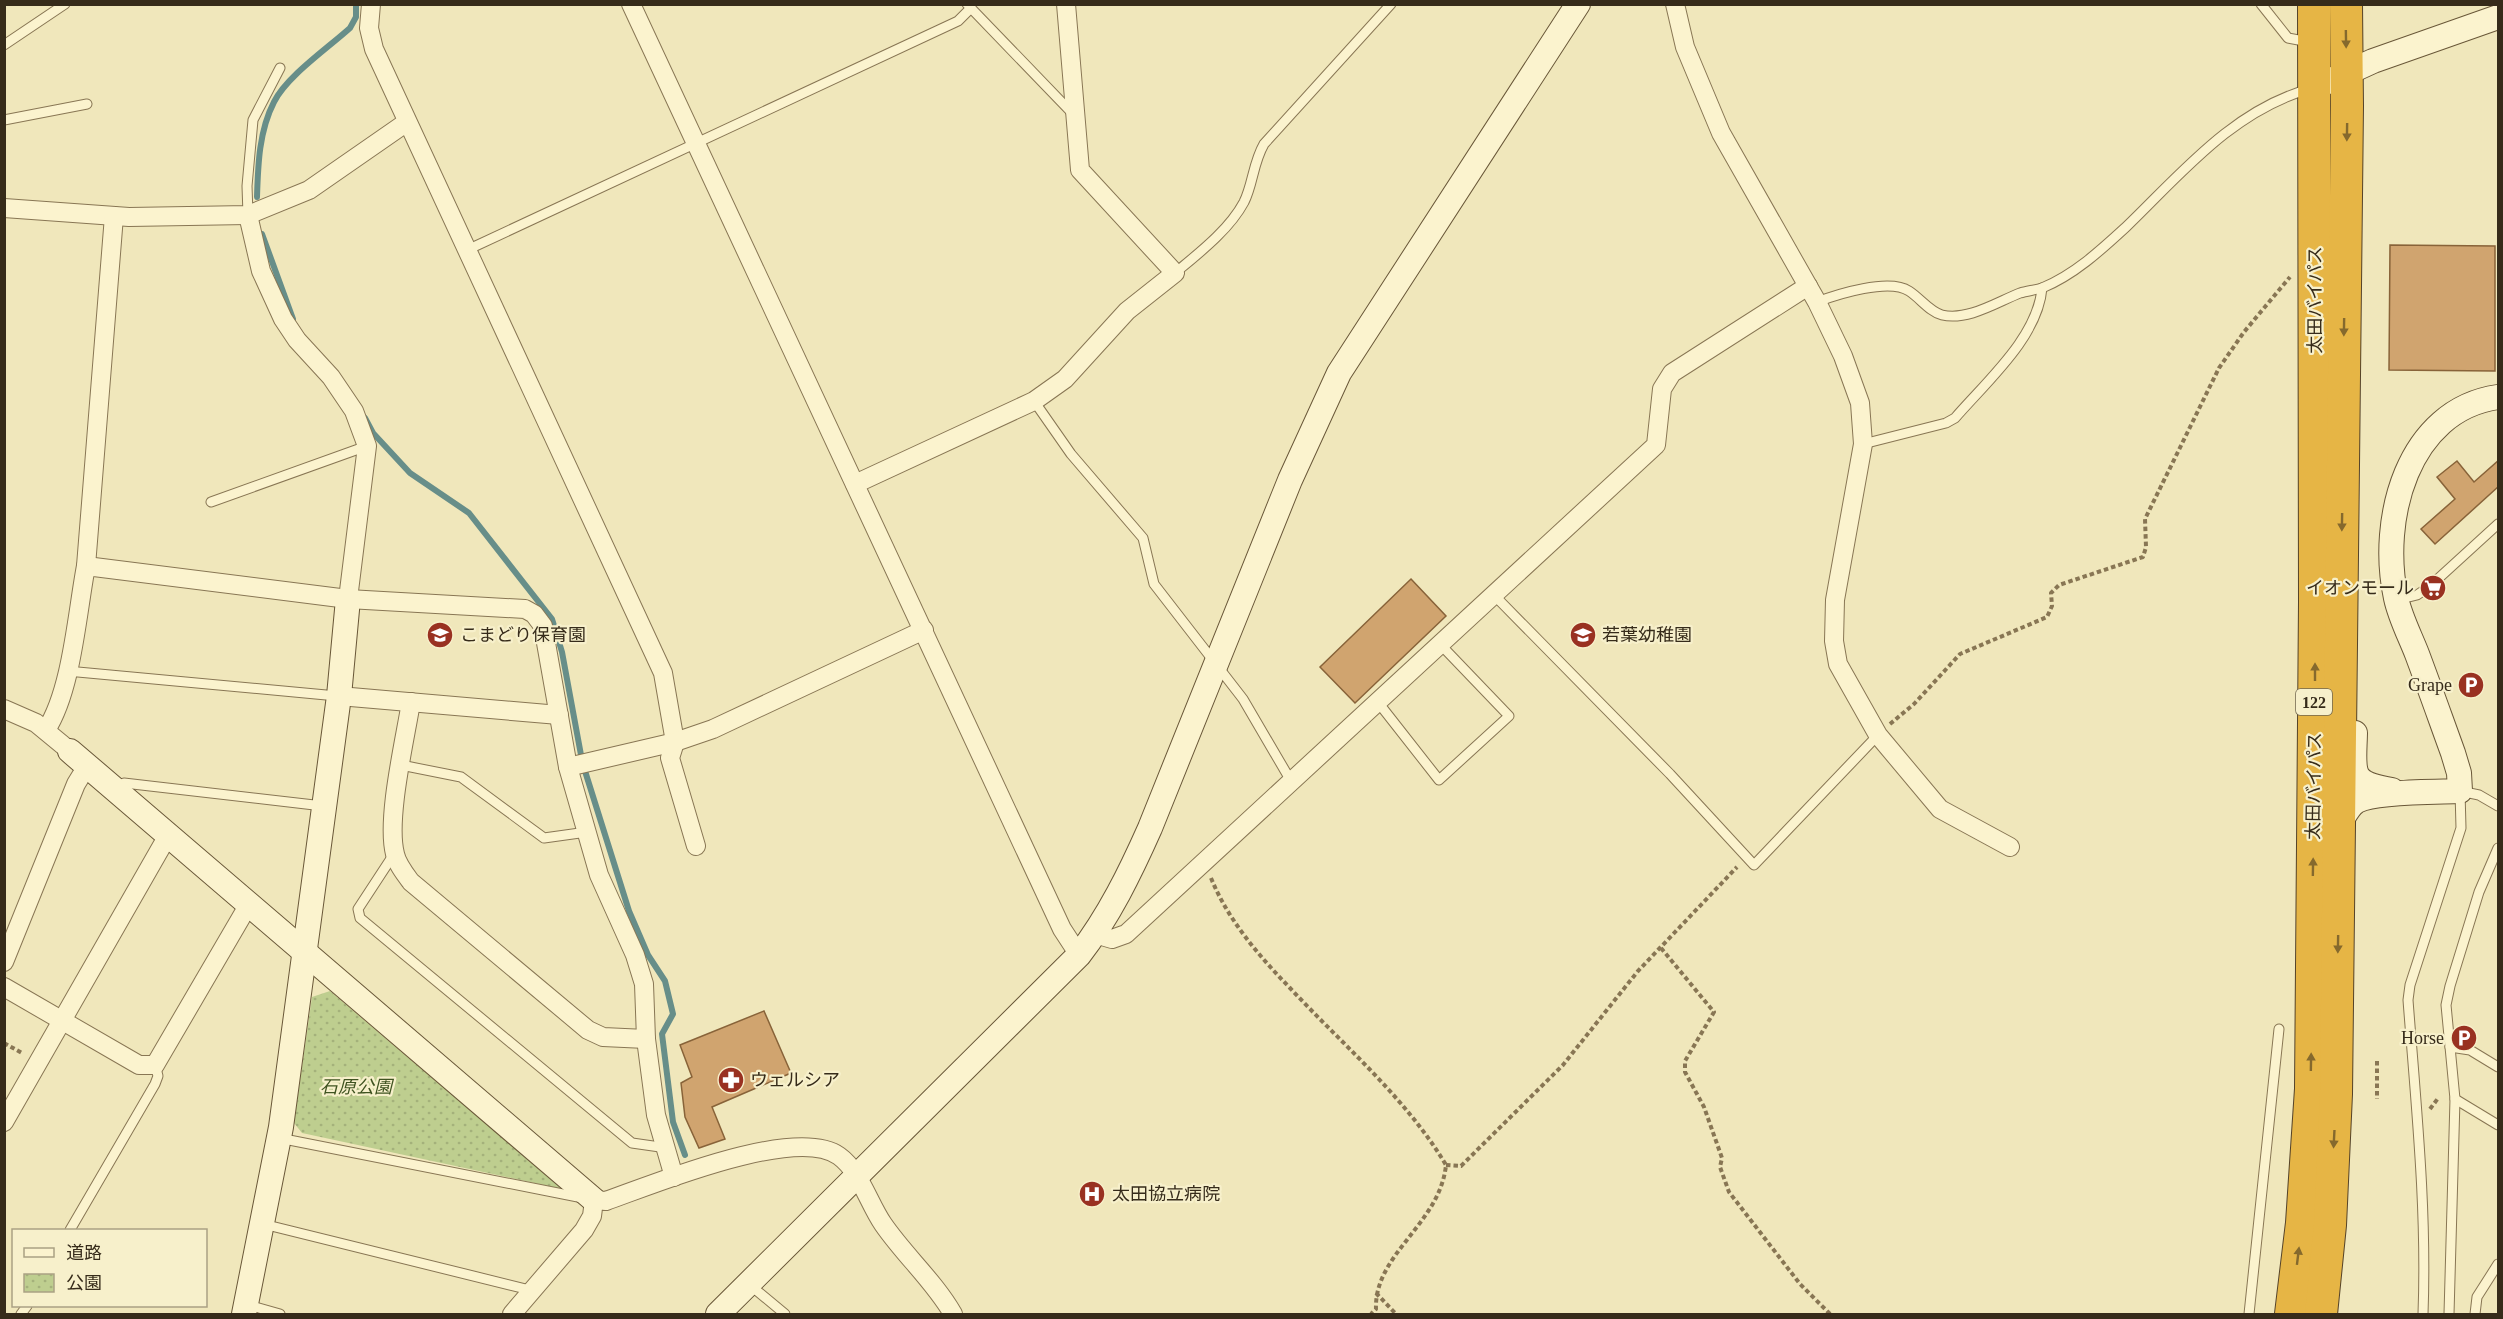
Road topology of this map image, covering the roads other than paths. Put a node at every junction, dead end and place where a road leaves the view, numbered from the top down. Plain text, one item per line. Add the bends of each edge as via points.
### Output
1 (65, 4) edge
2 (371, 4) edge
3 (631, 4) edge
4 (1066, 4) edge
5 (1391, 4) edge
6 (1578, 4) edge
7 (1675, 4) edge
8 (2261, 4) edge
9 (2314, 4) edge
10 (2346, 4) edge
11 (969, 6) edge
12 (2499, 17) edge
13 (2313, 42) junction
14 (4, 45) edge
15 (280, 68) dead end
16 (2346, 74) junction
17 (2314, 88) junction
18 (87, 104) dead end
19 (1077, 119) junction
20 (4, 120) edge
21 (407, 123) junction
22 (696, 142) junction
23 (4, 208) edge
24 (248, 215) junction
25 (114, 216) junction
26 (467, 250) junction
27 (1175, 273) junction
28 (2042, 288) junction
29 (1812, 294) junction
30 (2499, 397) edge
31 (1034, 401) junction
32 (1863, 444) junction
33 (366, 446) junction
34 (855, 484) junction
35 (212, 502) dead end
36 (2499, 524) edge
37 (86, 566) junction
38 (1493, 594) junction
39 (348, 599) junction
40 (2396, 600) junction
41 (924, 630) junction
42 (2341, 637) junction
43 (1439, 643) junction
44 (1215, 666) junction
45 (67, 671) junction
46 (339, 696) junction
47 (1377, 701) junction
48 (411, 702) junction
49 (4, 709) edge
50 (559, 715) junction
51 (46, 730) junction
52 (1878, 735) junction
53 (675, 742) junction
54 (78, 758) junction
55 (401, 765) junction
56 (568, 767) junction
57 (1291, 781) junction
58 (115, 788) junction
59 (2460, 791) junction
60 (2406, 792) junction
61 (322, 806) junction
62 (2499, 806) edge
63 (2340, 823) junction
64 (587, 832) junction
65 (167, 837) junction
66 (696, 846) dead end
67 (2010, 847) dead end
68 (2499, 848) edge
69 (394, 854) junction
70 (249, 904) junction
71 (1095, 934) junction
72 (306, 952) junction
73 (1079, 955) junction
74 (4, 962) edge
75 (4, 987) edge
76 (63, 1020) junction
77 (2279, 1029) dead end
78 (646, 1039) junction
79 (2450, 1047) junction
80 (155, 1065) junction
81 (2499, 1067) edge
82 (2455, 1099) junction
83 (4, 1122) edge
84 (2499, 1125) edge
85 (279, 1138) junction
86 (667, 1148) junction
87 (855, 1176) junction
88 (674, 1177) junction
89 (594, 1200) junction
90 (263, 1224) junction
91 (71, 1229) edge
92 (2499, 1263) edge
93 (748, 1284) junction
94 (530, 1290) junction
95 (245, 1310) edge
96 (280, 1314) edge
97 (512, 1314) edge
98 (718, 1314) edge
99 (785, 1314) edge
100 (953, 1314) edge
101 (2249, 1314) edge
102 (2291, 1314) edge
103 (2321, 1314) edge
104 (2423, 1314) edge
105 (2449, 1314) edge
106 (2475, 1314) edge

1 - 14 lane
2 - 21 street via 369,27 374,49
3 - 22 street
4 - 19 street
5 - 27 lane via 1263,144 1244,201 1223,229
6 - 44 street via 1339,373 1294,471
7 - 29 street via 1685,47 1721,133
8 - 13 lane via 2288,38
9 - 13 highway, 太田バイパス / 122
10 -> 16 highway, 太田バイパス / 122
11 - 19 lane
11 - 22 lane via 958,21
12 - 16 street
13 - 17 highway, 太田バイパス / 122
15 - 24 lane via 253,120
16 - 17 street
16 -> 42 highway, 太田バイパス / 122
17 - 28 lane via 2251,113 2222,134 2103,249
102 -> 17 highway, 太田バイパス / 122 via 2311,1089
18 - 20 lane
19 - 27 street via 1080,170
21 - 24 street via 309,190
21 - 26 street
22 - 26 lane
22 - 34 street
23 - 25 street
24 - 25 street
24 - 33 street via 261,271 283,320 354,411
25 - 37 street
26 - 53 street via 663,673
27 - 31 street via 1127,311 1065,379
28 - 29 lane via 1955,316 1940,315 1907,289 1886,287
28 - 32 lane via 2041,306 2025,336 1956,418
29 - 32 street via 1843,356 1860,403
29 - 38 street via 1672,373 1662,389 1656,445
30 - 40 street via 2468,407 2448,419 2419,446 2394,510 2391,570
31 - 34 street
31 - 44 lane via 1071,454 1143,538 1154,584
32 - 52 street via 1835,600 1834,641 1838,664
33 - 35 lane
33 - 39 street
34 - 41 street
36 - 40 lane via 2429,587 2417,595
37 - 39 street
37 - 45 street
38 - 43 street
38 - 52 lane via 1754,865
39 - 46 street
39 - 50 street via 525,609 543,626
40 - 59 street via 2453,753
41 - 53 street via 712,729
41 - 73 street via 1066,938
42 - 60 street via 2353,664 2354,761 2358,775 2367,786
42 - 63 highway, 太田バイパス / 122
43 - 47 street
43 - 47 lane via 1509,716 1439,780
44 - 57 lane via 1243,699
44 - 71 street via 1131,870
45 - 46 lane
45 - 51 street via 56,714
46 - 48 street
46 - 61 street
47 - 57 street
48 - 50 street
48 - 55 street
49 - 51 street
50 - 56 street
51 - 54 street
52 - 67 street via 1940,809
53 - 56 street
53 - 66 street via 670,758
54 - 58 street
54 - 74 street via 76,784
55 - 64 lane via 461,777 544,838
55 - 69 street via 393,809
56 - 64 street
57 - 71 street via 1126,934 1112,939
58 - 61 lane via 124,783
58 - 65 street
59 - 60 street
59 - 62 lane via 2479,795
59 - 104 lane via 2460,828 2408,1000 2418,1110 2425,1257
60 - 63 street via 2358,800
61 - 72 street
63 -> 103 highway, 太田バイパス / 122 via 2336,1094
64 - 78 street via 599,875 644,984
65 - 70 street
65 - 76 street
68 - 79 lane via 2479,892 2450,986 2446,1005
69 - 78 street via 411,882 588,1030 603,1037
69 - 86 lane via 358,909 360,918 632,1143
70 - 72 street
70 - 80 street
71 - 73 street
72 - 85 street
72 - 89 street
73 - 87 street
75 - 76 street
76 - 80 street via 139,1065
76 - 83 street
77 - 101 lane
78 - 86 street via 656,1115
79 - 81 lane via 2470,1050
79 - 82 lane
80 - 91 lane via 158,1077
82 - 84 lane
82 - 105 lane
85 - 89 lane
85 - 90 street
86 - 88 street
87 - 88 street via 848,1163 837,1155 814,1149 744,1154
87 - 93 street
87 - 100 street via 884,1226
88 - 89 street via 606,1201
89 - 94 street via 592,1216 584,1230
90 - 94 lane
90 - 95 street
92 - 106 lane via 2477,1297
93 - 98 street
93 - 99 lane
94 - 97 street
95 - 96 lane

